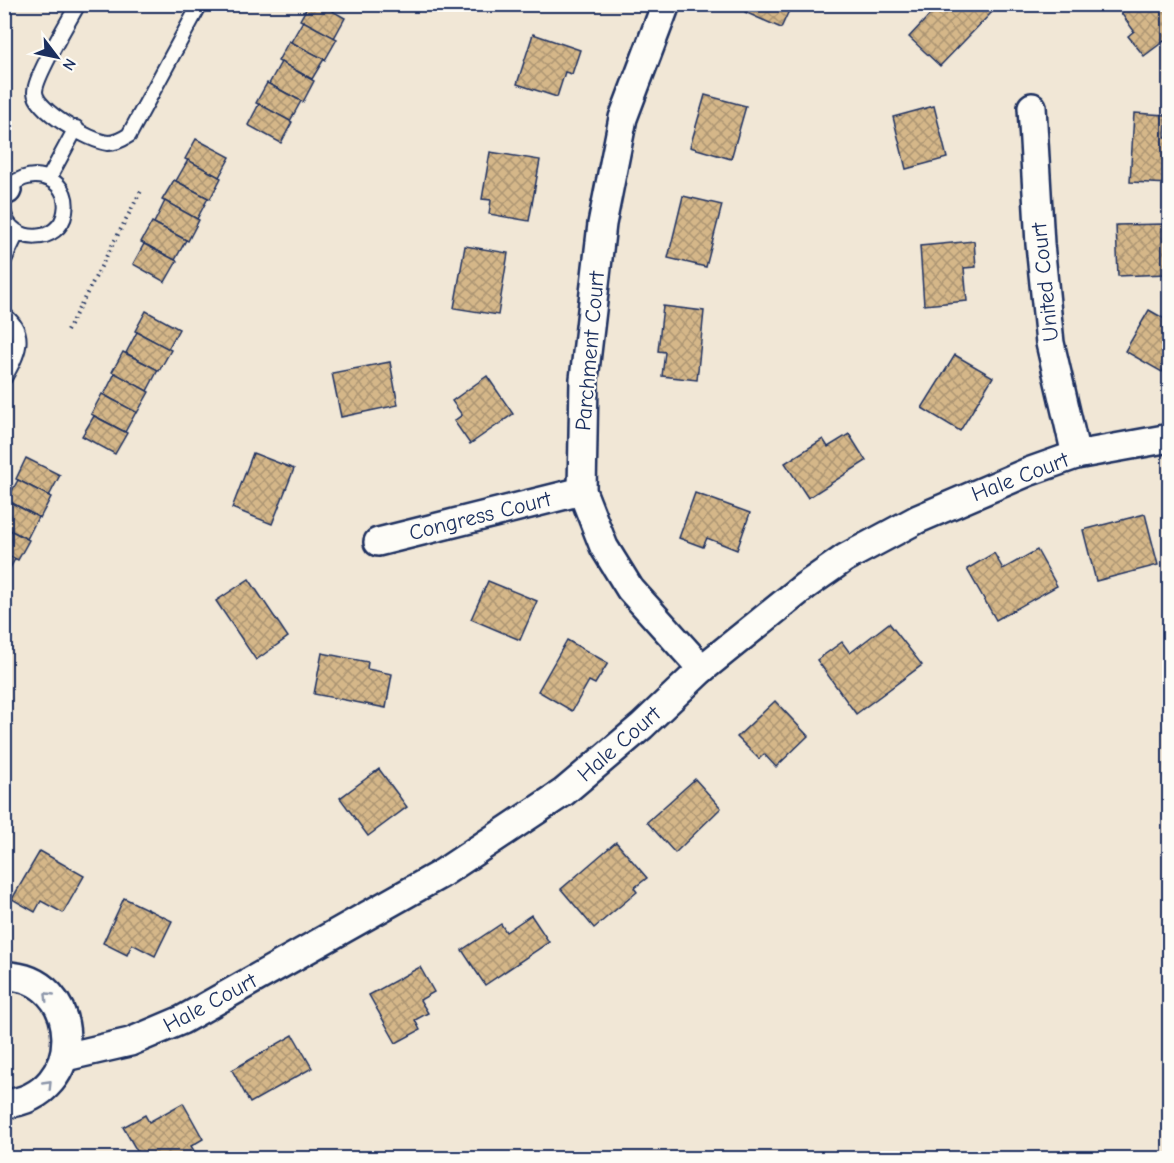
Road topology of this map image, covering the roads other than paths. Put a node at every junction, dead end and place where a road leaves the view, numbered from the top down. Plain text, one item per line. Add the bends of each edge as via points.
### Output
1 (78, 4) edge
2 (200, 4) edge
3 (666, 4) edge
4 (1032, 106) dead end
5 (75, 128) junction
6 (49, 178) junction
7 (5, 198) edge
8 (17, 233) junction
9 (4, 260) edge
10 (4, 315) edge
11 (4, 378) edge
12 (1170, 438) edge
13 (1076, 455) junction
14 (582, 491) junction
15 (378, 542) dead end
16 (702, 669) junction
17 (4, 976) edge
18 (65, 1057) junction
19 (4, 1104) edge

1 - 5 lane via 35,90 41,107
2 - 5 lane via 129,135 106,143
3 - 14 street, Parchment Court via 623,118 602,224 584,380
4 - 13 street, United Court via 1050,343
5 - 6 lane
6 - 7 lane via 30,175 13,183
6 - 8 lane via 57,184 66,202 62,222 46,235 27,237
7 - 8 lane via 10,226
8 - 9 lane
10 - 11 lane via 13,322 20,339 16,357
12 - 13 street, Hale Court
13 - 16 street, Hale Court via 918,519 845,558
14 - 15 street, Congress Court
14 - 16 street, Parchment Court via 604,547 630,590
16 - 18 street, Hale Court via 564,792 441,874 182,1020 130,1042
18 -> 17 street via 66,1025 51,997 24,979
19 -> 18 street via 22,1101 50,1084

